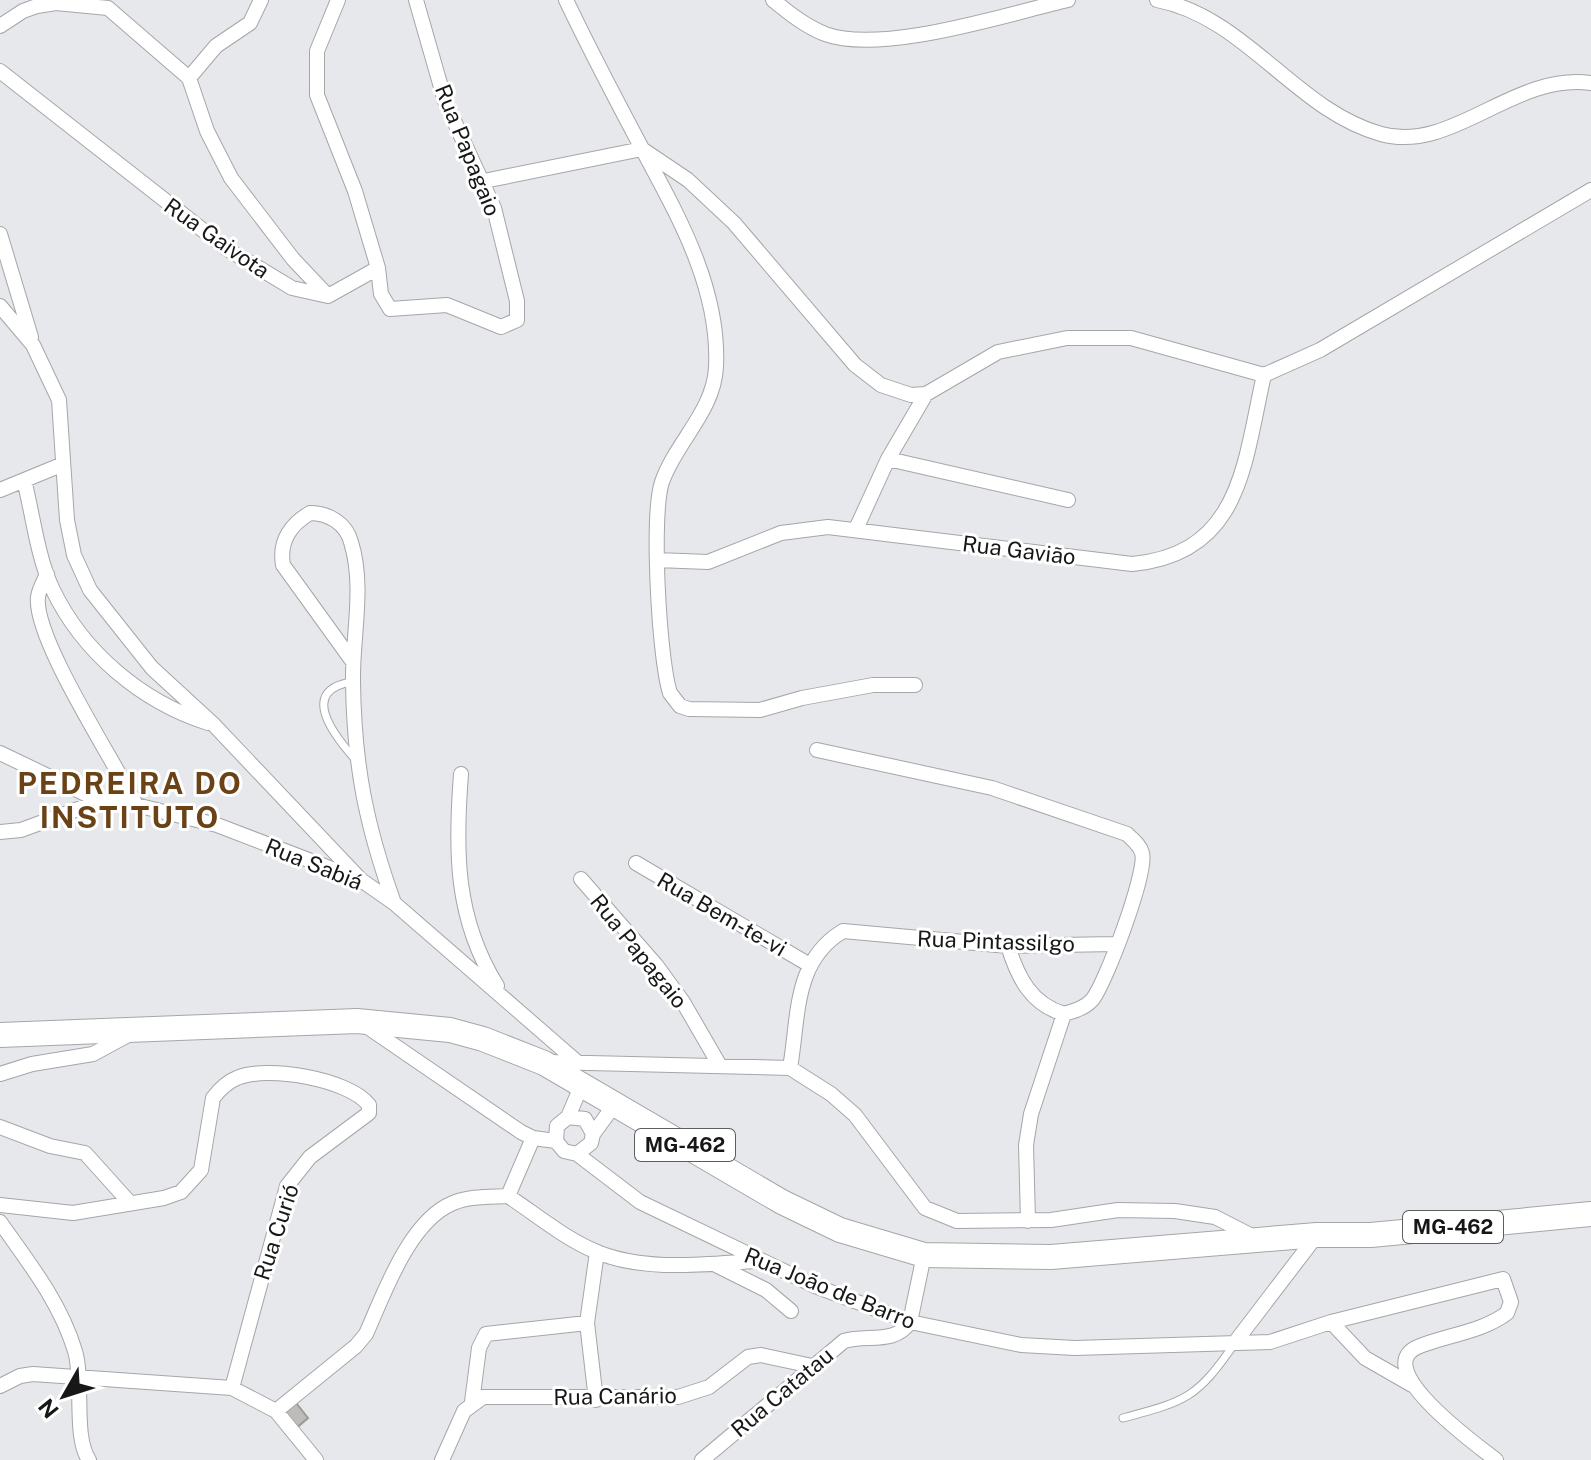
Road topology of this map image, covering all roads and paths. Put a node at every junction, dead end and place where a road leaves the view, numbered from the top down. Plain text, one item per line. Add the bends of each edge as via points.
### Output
1 (261, 0) edge
2 (338, 0) edge
3 (416, 0) edge
4 (566, 0) edge
5 (773, 0) edge
6 (1068, 0) edge
7 (1157, 0) edge
8 (105, 3) edge
9 (0, 26) edge
10 (0, 71) edge
11 (189, 78) junction
12 (1591, 83) edge
13 (642, 149) junction
14 (484, 181) junction
15 (1591, 190) edge
16 (0, 234) edge
17 (378, 268) junction
18 (328, 296) junction
19 (0, 306) edge
20 (33, 345) junction
21 (1264, 375) junction
22 (926, 394) junction
23 (888, 459) junction
24 (61, 465) junction
25 (24, 480) junction
26 (0, 490) edge
27 (1068, 500) dead end
28 (856, 529) junction
29 (657, 560) junction
30 (47, 574) junction
31 (353, 662) junction
32 (353, 682) junction
33 (915, 685) dead end
34 (214, 725) junction
35 (817, 750) dead end
36 (0, 753) edge
37 (356, 759) junction
38 (461, 774) dead end
39 (100, 801) junction
40 (136, 805) junction
41 (0, 832) edge
42 (636, 863) dead end
43 (581, 879) dead end
44 (361, 880) junction
45 (394, 903) junction
46 (1116, 944) junction
47 (1008, 946) junction
48 (808, 964) junction
49 (506, 1000) junction
50 (1064, 1014) junction
51 (357, 1021) junction
52 (138, 1030) junction
53 (0, 1035) edge
54 (720, 1066) junction
55 (790, 1068) junction
56 (579, 1073) junction
57 (0, 1074) edge
58 (615, 1104) junction
59 (568, 1117) junction
60 (0, 1127) edge
61 (593, 1134) junction
62 (533, 1138) junction
63 (556, 1141) junction
64 (577, 1154) junction
65 (508, 1196) junction
66 (130, 1203) junction
67 (0, 1205) edge
68 (1591, 1214) edge
69 (1028, 1221) junction
70 (0, 1222) edge
71 (1317, 1235) junction
72 (1260, 1240) junction
73 (597, 1252) junction
74 (924, 1255) junction
75 (758, 1261) junction
76 (713, 1264) junction
77 (791, 1311) dead end
78 (910, 1322) junction
79 (1331, 1322) junction
80 (587, 1323) junction
81 (1236, 1341) junction
82 (812, 1366) junction
83 (80, 1376) junction
84 (0, 1386) edge
85 (1416, 1387) junction
86 (232, 1388) junction
87 (596, 1400) junction
88 (472, 1402) junction
89 (276, 1411) junction
90 (1123, 1418) dead end
91 (89, 1460) edge
92 (316, 1460) edge
93 (442, 1460) edge
94 (702, 1460) edge
95 (1496, 1460) edge

1 - 11 street via 250,23 216,46
2 - 17 street via 317,51 317,95
3 - 14 street, Rua Papagaio via 445,101
4 - 13 street
5 - 6 street via 826,35 860,39 899,38
7 - 12 street via 1212,20 1313,98 1383,135 1415,136 1446,129 1526,90
8 - 9 street via 37,6
8 - 11 street
10 - 18 street, Rua Gaivota via 227,249 292,288
11 - 18 street via 231,178
13 - 14 street
13 - 22 street via 688,180 734,223 855,365 898,394
13 - 29 street via 696,257 715,337 710,392 662,481
14 - 17 street, Rua Papagaio via 502,234 517,320 506,327 447,305 390,309 381,294
15 - 21 street via 1398,306
16 - 20 street
17 - 18 street
19 - 20 street
20 - 24 street via 59,400
21 - 22 street via 1131,338 1067,338 998,352
21 - 28 street, Rua Gavião via 1238,488 1226,516 1212,531 1170,556 1132,564
22 - 23 street
23 - 27 street
23 - 28 street
24 - 25 street
24 - 34 street via 74,555 90,590 152,668
25 - 26 street
25 - 30 street
28 - 29 street, Rua Gavião via 809,527 781,533 708,562
29 - 33 street via 668,687 680,706 760,710 873,685
30 - 34 street via 71,618 107,663 154,700
30 - 40 street via 38,599 46,635 60,671
31 - 31 street via 357,616 351,540 337,521 310,513 283,541 283,565
31 - 32 street
32 - 37 street
32 - 37 lane via 329,691 323,706
34 - 44 street
35 - 46 street via 992,788 1127,834 1137,843 1143,865
36 - 39 street
37 - 45 street via 370,838
38 - 49 street via 459,873 474,941
39 - 40 street, Rua Sabiá
39 - 41 street, Rua Sabiá via 21,830
40 - 44 street, Rua Sabiá via 217,825
42 - 48 street, Rua Bem-te-vi
43 - 54 street, Rua Papagaio via 656,965
44 - 45 street, Rua Sabiá
45 - 49 street, Rua Sabiá
46 - 47 street, Rua Pintassilgo
46 - 50 street via 1096,995
47 - 48 street, Rua Pintassilgo via 855,930 832,938
47 - 50 street via 1027,990
48 - 55 street
49 - 56 street, Rua Sabiá
50 - 69 street via 1031,1114 1026,1145
51 - 52 main road, MG-462
51 - 56 main road, MG-462 via 450,1030
51 - 62 street, Rua João de Barro
52 - 53 main road, MG-462
52 - 57 street via 93,1054
54 - 55 street
54 - 56 street
55 - 69 street via 855,1115 925,1208 957,1221
56 - 58 main road, MG-462
56 - 59 street
58 - 61 street
58 - 74 main road, MG-462 via 817,1219
59 - 61 street via 585,1119
59 - 63 street via 557,1126
60 - 66 street via 41,1144 85,1153
61 - 64 street via 591,1143
62 - 63 street, Rua João de Barro
62 - 65 street
63 - 64 street, Rua João de Barro via 564,1151
64 - 75 street, Rua João de Barro via 640,1202
65 - 73 street
65 - 89 street via 471,1199 438,1212 406,1251 366,1334
66 - 67 street via 56,1214
66 - 86 street, Rua Curió via 164,1198 192,1183 201,1170 213,1098 238,1077 317,1079 359,1095 371,1109 310,1157 287,1186
68 - 71 main road, MG-462 via 1371,1235
69 - 72 street via 1118,1210 1175,1211 1215,1217
70 - 83 street via 53,1300
71 - 72 main road, MG-462
71 - 81 street
72 - 74 main road, MG-462 via 1051,1257
73 - 76 street via 641,1262
73 - 80 street
74 - 78 street
75 - 76 street
75 - 78 street, Rua João de Barro
76 - 77 street via 766,1290
78 - 81 street, Rua João de Barro via 1021,1345
78 - 82 street, Rua Catatau via 898,1336 844,1341
79 - 81 street, Rua João de Barro via 1270,1342
79 - 85 street via 1365,1358
79 - 85 street, Rua João de Barro via 1505,1280 1511,1302 1507,1313 1410,1351 1404,1365
80 - 87 street
80 - 88 street via 486,1334 479,1348
81 - 90 lane via 1199,1390
82 - 87 street, Rua Canário via 748,1357 693,1394
82 - 94 street, Rua Catatau
83 - 84 street via 20,1376
83 - 86 street
83 - 91 street via 82,1443
85 - 95 street
86 - 89 street
87 - 88 street, Rua Canário via 495,1396
88 - 93 street via 457,1422
89 - 92 street

